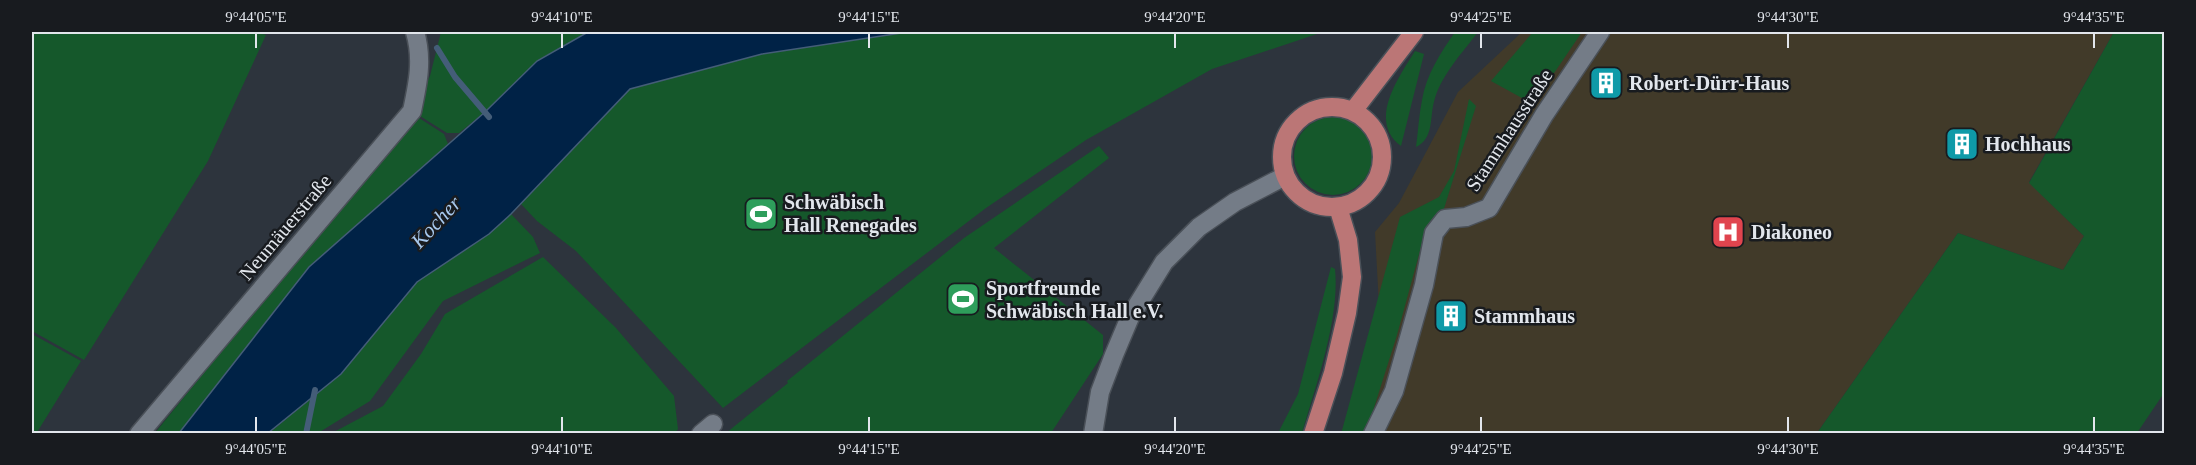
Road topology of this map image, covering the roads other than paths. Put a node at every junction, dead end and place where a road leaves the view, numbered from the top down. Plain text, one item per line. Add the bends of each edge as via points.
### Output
1 (415, 32) edge
2 (1414, 32) edge
3 (1600, 32) edge
4 (1353, 111) junction
5 (1285, 176) junction
6 (1338, 207) junction
7 (139, 434) edge
8 (1093, 434) edge
9 (1313, 434) edge
10 (1373, 434) edge

1 - 7 street, Neumäuerstraße via 420,53 412,111
2 - 4 main road
3 - 10 street, Stammhausstraße via 1544,115 1489,208 1466,217 1445,219 1434,233 1424,285 1394,391
4 - 5 main road via 1329,106 1306,113 1292,125 1283,141
4 - 6 main road via 1370,124 1379,138 1381,167 1374,185 1358,200
5 - 6 main road via 1302,198
5 - 8 street via 1199,226 1164,262 1130,317 1114,355 1100,392
6 - 9 main road via 1348,240 1352,277 1333,373

